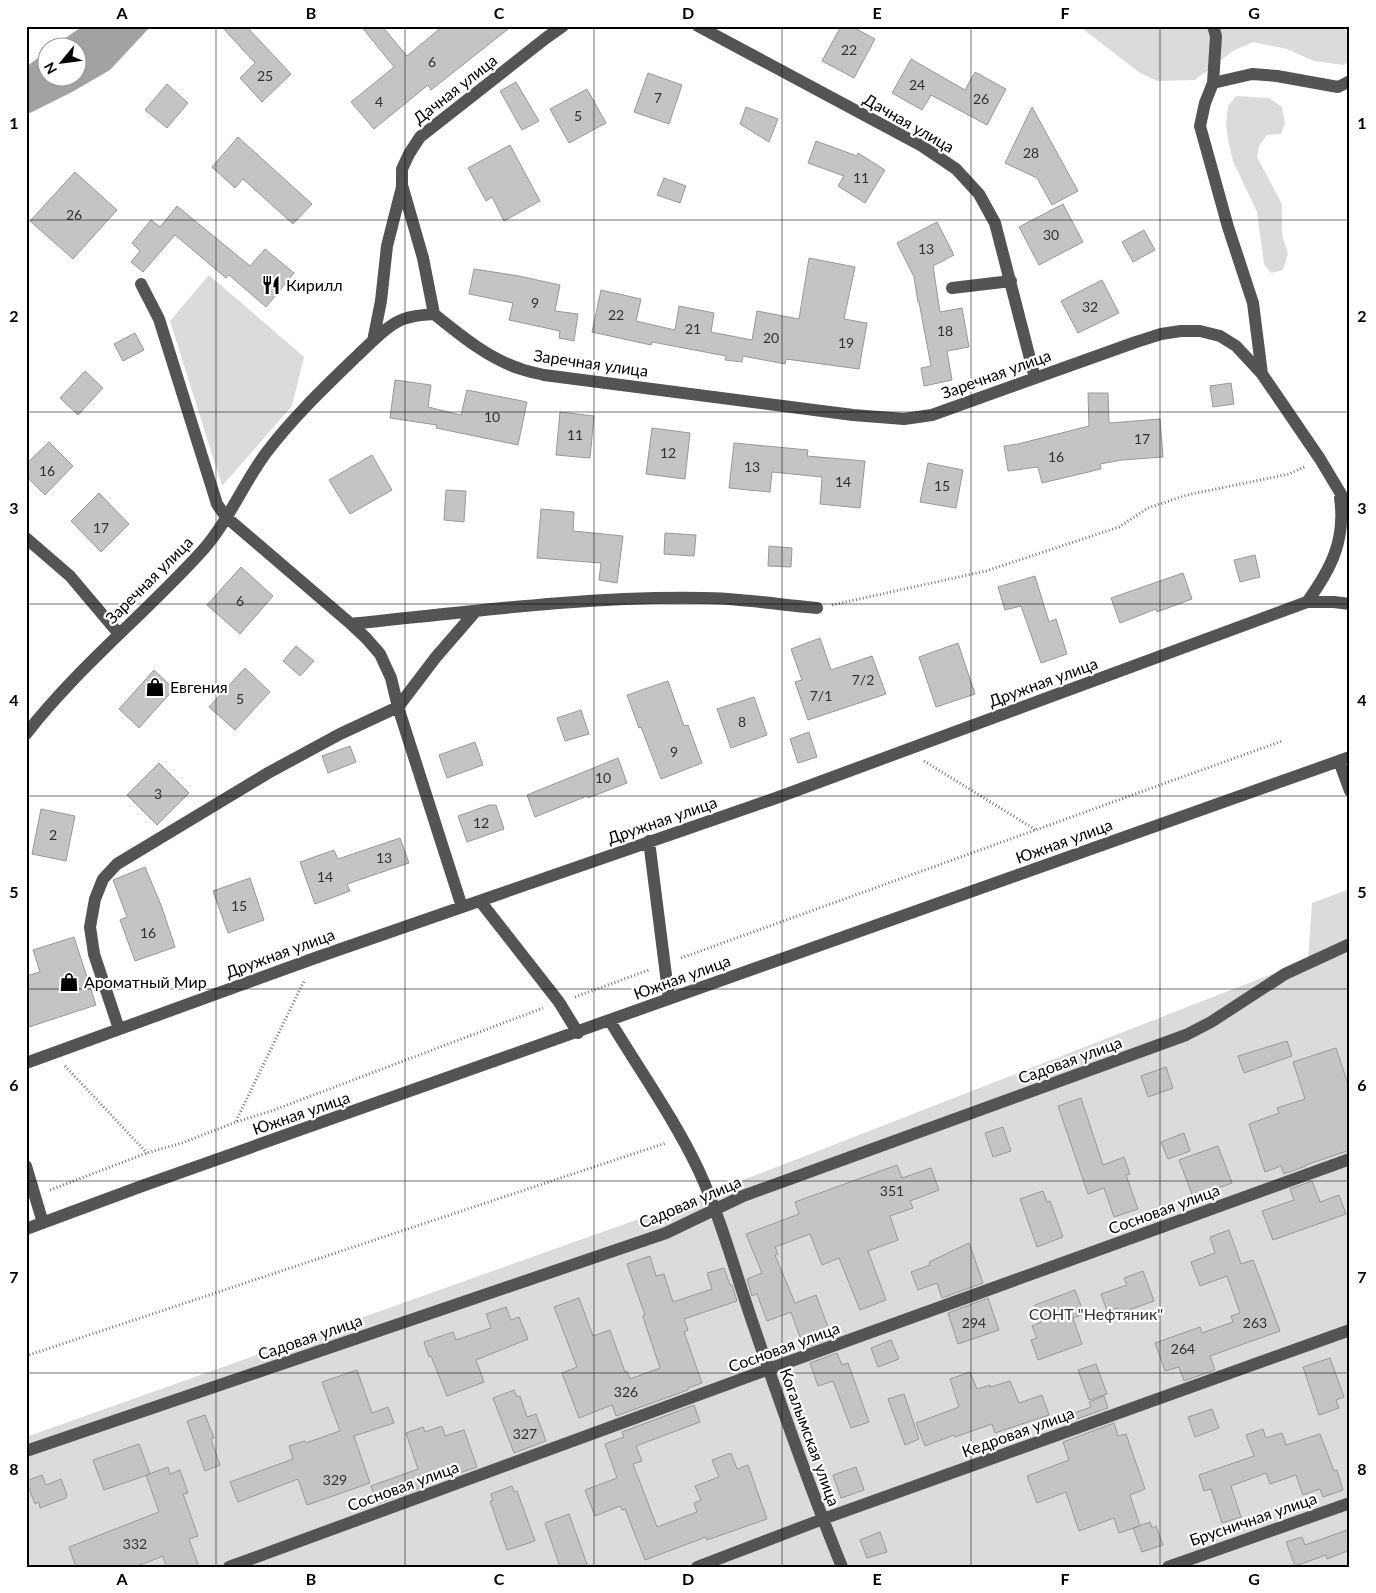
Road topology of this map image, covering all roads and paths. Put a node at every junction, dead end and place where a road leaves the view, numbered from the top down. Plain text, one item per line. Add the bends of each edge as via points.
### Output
1 (563, 26) edge
2 (698, 26) edge
3 (1213, 26) edge
4 (1350, 81) edge
5 (1213, 83) junction
6 (402, 185) junction
7 (1011, 282) junction
8 (141, 284) dead end
9 (952, 288) dead end
10 (434, 314) junction
11 (373, 341) junction
12 (1262, 374) junction
13 (1035, 378) junction
14 (1320, 459) junction
15 (1338, 488) junction
16 (1350, 510) edge
17 (226, 517) junction
18 (26, 538) edge
19 (1307, 602) junction
20 (1350, 604) edge
21 (817, 608) joint
22 (476, 612) junction
23 (351, 624) junction
24 (119, 634) junction
25 (398, 708) junction
26 (26, 734) edge
27 (905, 750) junction
28 (1345, 759) edge
29 (1350, 791) edge
30 (1036, 830) dead end
31 (649, 841) junction
32 (480, 901) junction
33 (462, 906) junction
34 (1350, 944) edge
35 (315, 958) junction
36 (669, 999) junction
37 (610, 1021) junction
38 (119, 1029) junction
39 (578, 1033) junction
40 (53, 1053) junction
41 (26, 1063) edge
42 (236, 1122) dead end
43 (681, 1138) junction
44 (147, 1153) dead end
45 (1350, 1159) edge
46 (26, 1166) edge
47 (30, 1196) edge
48 (714, 1210) junction
49 (43, 1223) junction
50 (26, 1229) edge
51 (1350, 1330) edge
52 (26, 1356) edge
53 (769, 1369) junction
54 (26, 1451) edge
55 (1350, 1503) edge
56 (823, 1519) junction
57 (229, 1567) edge
58 (697, 1567) edge
59 (842, 1567) edge
60 (1168, 1567) edge

1 - 6 street, Дачная улица via 420,137 402,169
2 - 7 street, Дачная улица via 922,146 956,169 979,194 996,223
3 - 5 street via 1216,36
4 - 5 street via 1338,87 1252,74
5 - 12 street via 1200,126 1253,303
6 - 10 street, Дачная улица via 423,258
6 - 11 street via 387,246
7 - 9 street
7 - 13 street, Дачная улица
8 - 17 street via 159,319 218,504
10 - 11 street, Заречная улица via 407,318
10 - 13 street, Заречная улица via 496,358 536,373 861,416 904,419 932,415
11 - 17 street, Заречная улица via 306,407 266,453
12 - 13 street, Заречная улица via 1236,346 1220,336 1181,331 1136,342
12 - 14 street, Заречная улица
14 - 15 street, Заречная улица
14 - 21 path via 1289,474 1148,508 1119,527 986,571
15 - 16 street, Заречная улица
15 - 19 street via 1342,528 1337,550 1329,569
17 - 23 street
17 - 24 street, Заречная улица via 205,548 175,581
18 - 24 street via 70,576
19 - 20 street, Дружная улица
19 - 27 street, Дружная улица
21 - 22 street via 705,598 658,598
22 - 23 street
22 - 25 street via 436,657
23 - 25 street via 380,654 391,678
24 - 26 street, Заречная улица
25 - 33 street
25 - 38 street via 268,772 117,864 103,879 90,927 94,954
27 - 30 path
27 - 31 street, Дружная улица
28 - 29 street
28 - 36 street, Южная улица
31 - 32 street, Дружная улица
31 - 36 street
32 - 33 street, Дружная улица
32 - 39 street via 559,1002
33 - 35 street, Дружная улица
34 - 48 street, Садовая улица via 1285,974 1186,1035 743,1196
35 - 38 street, Дружная улица
35 - 42 path
36 - 37 street, Южная улица
37 - 39 street, Южная улица
37 - 43 street, Когалымская улица
38 - 40 street, Дружная улица
39 - 49 street, Южная улица
40 - 41 street, Дружная улица
40 - 44 path
43 - 48 street, Когалымская улица
43 - 52 path
45 - 53 street, Сосновая улица
46 - 47 street
47 - 49 street
48 - 53 street, Когалымская улица
48 - 54 street, Садовая улица via 666,1232
49 - 50 street, Южная улица
51 - 56 street, Кедровая улица
53 - 56 street, Когалымская улица
53 - 57 street, Сосновая улица
55 - 60 street, Брусничная улица
56 - 58 street, Кедровая улица
56 - 59 street, Когалымская улица

